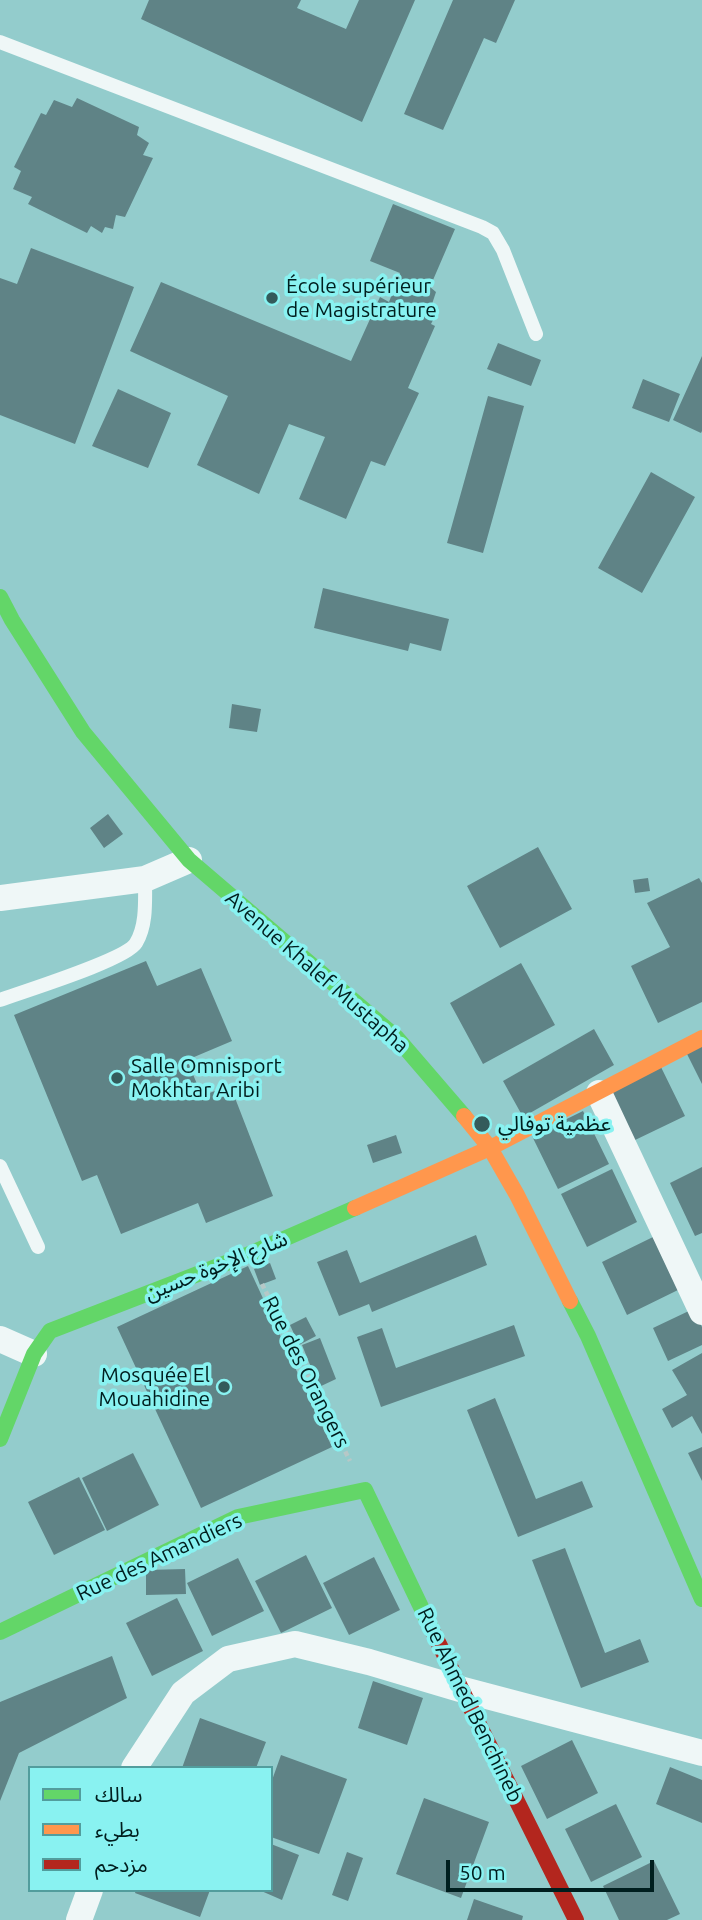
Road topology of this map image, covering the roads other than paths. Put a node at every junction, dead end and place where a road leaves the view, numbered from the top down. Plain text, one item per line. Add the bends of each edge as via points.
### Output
1 (0, 42) edge
2 (536, 334) dead end
3 (0, 597) edge
4 (190, 860) junction
5 (145, 879) junction
6 (0, 898) edge
7 (0, 1000) edge
8 (702, 1038) edge
9 (599, 1093) junction
10 (490, 1148) junction
11 (0, 1166) edge
12 (38, 1247) dead end
13 (702, 1312) edge
14 (0, 1339) edge
15 (34, 1354) junction
16 (0, 1439) edge
17 (365, 1490) joint
18 (702, 1599) edge
19 (0, 1632) edge
20 (460, 1689) junction
21 (702, 1753) edge
22 (135, 1766) edge
23 (89, 1892) edge
24 (79, 1920) edge
25 (576, 1920) edge

1 - 2 lane via 482,227 493,233 503,250
3 - 4 street, Avenue Khalef Mustapha via 83,732
4 - 5 street
4 - 10 street, Avenue Khalef Mustapha via 396,1037
5 - 6 street
5 - 7 lane via 145,906 135,946 107,962
8 - 9 street, شارع الإخوة حسين
9 - 10 street, شارع الإخوة حسين
9 - 13 street
10 - 15 street, شارع الإخوة حسين via 247,1255 50,1331
10 - 18 street, Avenue Khalef Mustapha via 588,1336
11 - 12 lane
14 - 15 street
15 - 16 street, شارع الإخوة حسين
17 - 19 street, Rue des Amandiers via 238,1517
17 - 20 street, Rue Ahmed Benchineb
20 - 21 street
20 - 22 street via 295,1644 228,1659 183,1693
20 - 25 street, Rue Ahmed Benchineb
23 - 24 street

